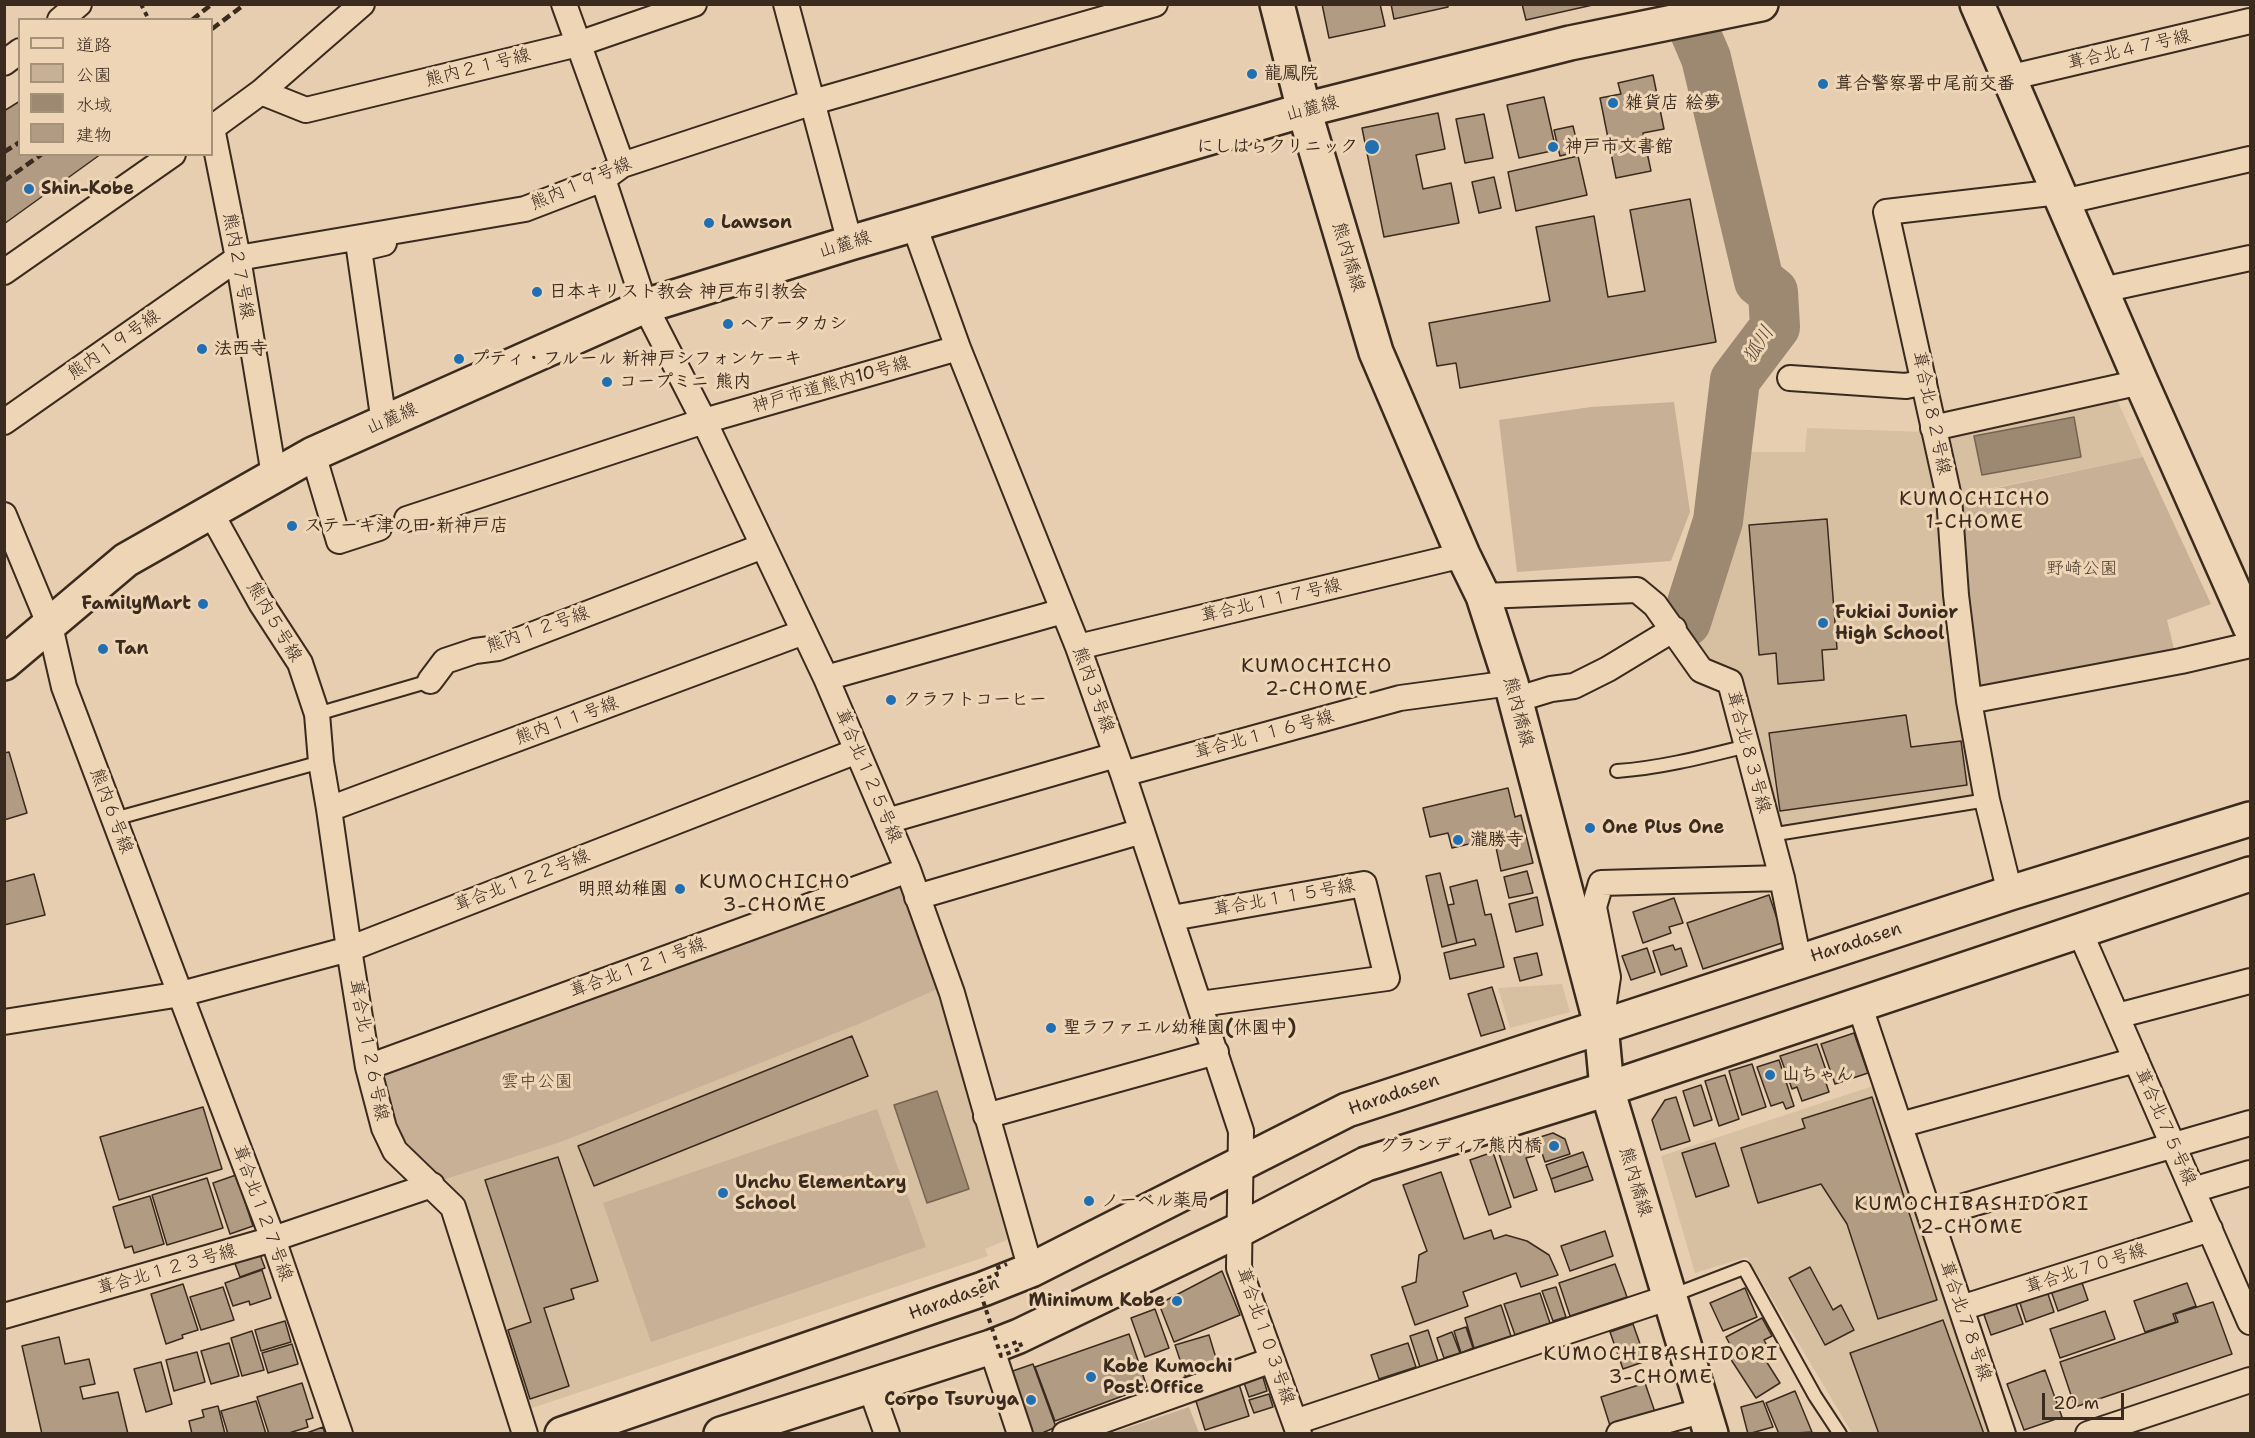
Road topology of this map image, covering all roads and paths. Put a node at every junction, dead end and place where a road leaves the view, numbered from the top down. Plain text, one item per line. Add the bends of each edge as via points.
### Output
1 (79, 4) edge
2 (141, 4) edge
3 (564, 4) edge
4 (694, 4) edge
5 (786, 4) edge
6 (1155, 4) edge
7 (1277, 4) edge
8 (1761, 4) edge
9 (1977, 4) edge
10 (359, 6) edge
11 (1095, 13) edge
12 (62, 18) edge
13 (147, 18) edge
14 (2250, 21) edge
15 (578, 44) junction
16 (18, 52) edge
17 (4, 63) edge
18 (2008, 78) junction
19 (261, 92) junction
20 (813, 102) junction
21 (1304, 110) junction
22 (213, 127) edge
23 (213, 133) edge
24 (170, 156) edge
25 (2250, 159) edge
26 (613, 172) junction
27 (2061, 197) junction
28 (914, 225) junction
29 (383, 233) junction
30 (850, 243) junction
31 (238, 258) junction
32 (2250, 258) edge
33 (4, 272) edge
34 (2102, 290) junction
35 (645, 306) junction
36 (958, 348) junction
37 (1790, 378) dead end
38 (1924, 382) junction
39 (2141, 382) junction
40 (704, 421) junction
41 (4, 422) edge
42 (384, 423) junction
43 (1933, 428) junction
44 (313, 454) junction
45 (274, 475) junction
46 (211, 513) junction
47 (407, 519) dead end
48 (6, 526) edge
49 (379, 528) dead end
50 (763, 546) junction
51 (1463, 555) junction
52 (1483, 596) junction
53 (1063, 611) junction
54 (50, 626) junction
55 (2250, 627) edge
56 (1674, 629) junction
57 (804, 632) junction
58 (2250, 645) edge
59 (1078, 647) junction
60 (4, 663) edge
61 (826, 678) junction
62 (430, 681) joint
63 (1513, 692) junction
64 (1969, 701) junction
65 (317, 714) junction
66 (1746, 746) junction
67 (857, 751) junction
68 (321, 762) junction
69 (1120, 765) junction
70 (1617, 771) dead end
71 (1987, 800) junction
72 (329, 809) junction
73 (114, 819) junction
74 (2250, 819) edge
75 (887, 821) junction
76 (1142, 831) junction
77 (1770, 835) junction
78 (908, 870) junction
79 (2250, 874) edge
80 (1782, 878) junction
81 (2010, 893) junction
82 (917, 897) junction
83 (1172, 918) junction
84 (2080, 932) junction
85 (349, 949) junction
86 (1799, 962) junction
87 (2250, 981) edge
88 (181, 994) junction
89 (1200, 1004) junction
90 (1859, 1004) junction
91 (2117, 1016) junction
92 (4, 1022) edge
93 (1601, 1025) junction
94 (1216, 1052) junction
95 (2136, 1060) junction
96 (368, 1067) junction
97 (1606, 1089) junction
98 (986, 1116) junction
99 (2250, 1123) edge
100 (1899, 1125) junction
101 (2174, 1146) junction
102 (1241, 1165) junction
103 (2250, 1173) edge
104 (432, 1185) junction
105 (2193, 1190) junction
106 (1930, 1216) junction
107 (1241, 1229) junction
108 (2210, 1229) junction
109 (273, 1239) junction
110 (1019, 1267) junction
111 (2241, 1276) edge
112 (1670, 1297) junction
113 (1961, 1308) junction
114 (4, 1316) edge
115 (2250, 1322) edge
116 (998, 1347) junction
117 (1272, 1360) junction
118 (2250, 1380) edge
119 (870, 1386) junction
120 (1708, 1422) edge
121 (1297, 1428) edge
122 (340, 1434) edge
123 (525, 1434) edge
124 (562, 1434) edge
125 (721, 1434) edge
126 (887, 1434) edge
127 (1020, 1434) edge
128 (1065, 1434) edge
129 (1619, 1434) edge
130 (1840, 1434) edge
131 (2003, 1434) edge
132 (2088, 1434) edge

1 - 12 street
2 - 13 path
3 - 15 street, 葺合北１２５号線
4 - 15 street, 熊内２１号線
5 - 20 street
6 - 11 street, 熊内１９号線
7 - 21 main road, 熊内橋線
8 - 21 main road, 山麓線 via 1570,42
9 - 18 main road
10 - 19 street
11 - 20 street, 熊内１９号線
14 - 18 street, 葺合北４７号線
15 - 19 street, 熊内２１号線 via 306,110
15 - 26 street, 葺合北１２５号線
16 - 17 street
18 - 27 main road
19 - 22 street
20 - 26 street, 熊内１９号線
20 - 30 street
21 - 28 main road, 山麓線
21 - 51 main road, 熊内橋線 via 1376,352
23 - 31 street, 熊内２７号線
24 - 33 street
25 - 27 street
26 - 29 street, 熊内１９号線 via 525,209
26 - 35 street, 葺合北１２５号線
27 - 34 main road
27 - 38 street, 葺合北８２号線 via 1886,212
28 - 30 main road, 山麓線
28 - 36 street, 熊内３号線
29 - 31 street, 熊内１９号線
29 - 42 street via 387,242 359,249
30 - 35 main road, 山麓線
31 - 41 street, 熊内１９号線
31 - 45 street, 熊内２７号線
32 - 34 street
34 - 39 main road
35 - 40 street, 葺合北１２５号線
35 - 42 main road, 山麓線
36 - 40 street, 神戸市道熊内10号線
36 - 53 street, 熊内３号線
37 - 38 street via 1906,386
38 - 43 street, 葺合北８２号線
39 - 43 street
39 - 55 main road
40 - 47 street, 神戸市道熊内10号線
40 - 50 street, 葺合北１２５号線
42 - 44 main road, 山麓線
43 - 64 street, 葺合北８２号線 via 1949,496
44 - 45 main road, 山麓線
44 - 49 street via 339,541
45 - 46 main road, 山麓線
46 - 54 main road, 山麓線 via 126,560
46 - 65 street, 熊内５号線 via 300,663
48 - 54 street, 熊内６号線
50 - 57 street, 葺合北１２５号線
50 - 62 street, 熊内１２号線 via 498,648 445,661
51 - 52 main road, 熊内橋線
51 - 59 street, 葺合北１１７号線
52 - 56 street, 葺合北８３号線 via 1637,590
52 - 63 main road, 熊内橋線
53 - 59 street, 熊内３号線
53 - 61 street
54 - 60 main road, 山麓線
54 - 73 street, 熊内６号線 via 64,687
56 - 63 street, 葺合北１１６号線 via 1575,686
56 - 66 street, 葺合北８３号線 via 1701,670 1730,682
57 - 61 street, 葺合北１２５号線
57 - 72 street, 熊内１１号線
58 - 64 street
59 - 69 street, 熊内３号線
61 - 67 street, 葺合北１２５号線
62 - 65 lane, 熊内１２号線
63 - 69 street, 葺合北１１６号線 via 1400,698
63 - 93 main road, 熊内橋線
64 - 71 street, 葺合北８２号線
65 - 68 street, 熊内５号線
66 - 70 lane via 1644,770
66 - 77 street, 葺合北８３号線
67 - 75 street, 葺合北１２５号線
67 - 85 street, 葺合北１２２号線
68 - 72 street, 熊内５号線
68 - 73 lane
69 - 75 street, 葺合北１１６号線
69 - 76 street, 熊内３号線
71 - 77 lane
71 - 81 street, 葺合北８２号線
72 - 85 street, 葺合北１２６号線
73 - 88 street, 熊内６号線
74 - 81 main road, Haradasen
75 - 78 street, 葺合北１２５号線
76 - 82 street
76 - 83 street, 熊内３号線
77 - 80 street, 葺合北８３号線
78 - 82 street, 葺合北１２５号線
78 - 96 street, 葺合北１２１号線
79 - 84 main road
80 - 86 street, 葺合北８３号線
80 - 93 street via 1601,883 1594,907 1608,977
81 - 86 main road, Haradasen
82 - 98 street, 葺合北１２５号線 via 952,993
83 - 89 street, 熊内３号線
83 - 89 street, 葺合北１１５号線 via 1364,884 1387,978
84 - 90 main road
84 - 91 street, 葺合北７５号線
85 - 88 street, 葺合北１２２号線
85 - 96 street, 葺合北１２６号線
86 - 93 main road, Haradasen
87 - 91 street
88 - 92 street, 葺合北１２２号線
88 - 109 street, 葺合北１２７号線
89 - 94 street, 熊内３号線
90 - 97 main road
90 - 100 street, 葺合北７８号線
91 - 95 street, 葺合北７５号線
93 - 97 main road, 熊内橋線
93 - 102 main road, Haradasen via 1347,1110
94 - 98 street
94 - 102 street, 熊内３号線 via 1241,1131
95 - 100 street
95 - 101 street, 葺合北７５号線
96 - 104 street, 葺合北１２６号線 via 384,1128 395,1151
97 - 107 main road via 1366,1164
97 - 112 main road, 熊内橋線
98 - 110 street, 葺合北１２５号線
99 - 101 street
100 - 106 street, 葺合北７８号線
101 - 105 street, 葺合北７５号線
101 - 106 street
102 - 107 street, 葺合北１０３号線
102 - 110 main road, Haradasen
103 - 105 street
104 - 109 street, 葺合北１２３号線
104 - 123 street, 葺合北１２６号線 via 453,1207
105 - 108 street, 葺合北７５号線
106 - 113 street, 葺合北７８号線
107 - 116 main road
107 - 117 street, 葺合北１０３号線 via 1239,1268
108 - 111 street, 葺合北７５号線
108 - 113 street, 葺合北７０号線
109 - 114 street, 葺合北１２３号線
109 - 122 street, 葺合北１２７号線
110 - 116 path, bridge via 995,1269 997,1275 977,1282 1001,1356 1022,1348 1019,1341
110 - 124 main road, Haradasen via 972,1293
111 - 115 street, 葺合北７５号線
112 - 120 main road, 熊内橋線
112 - 121 street
112 - 130 lane via 1744,1268
113 - 131 street, 葺合北７８号線
116 - 119 main road
116 - 127 street
117 - 121 street, 葺合北１０３号線
117 - 128 street
118 - 132 street
119 - 125 main road
119 - 126 street
120 - 129 street

